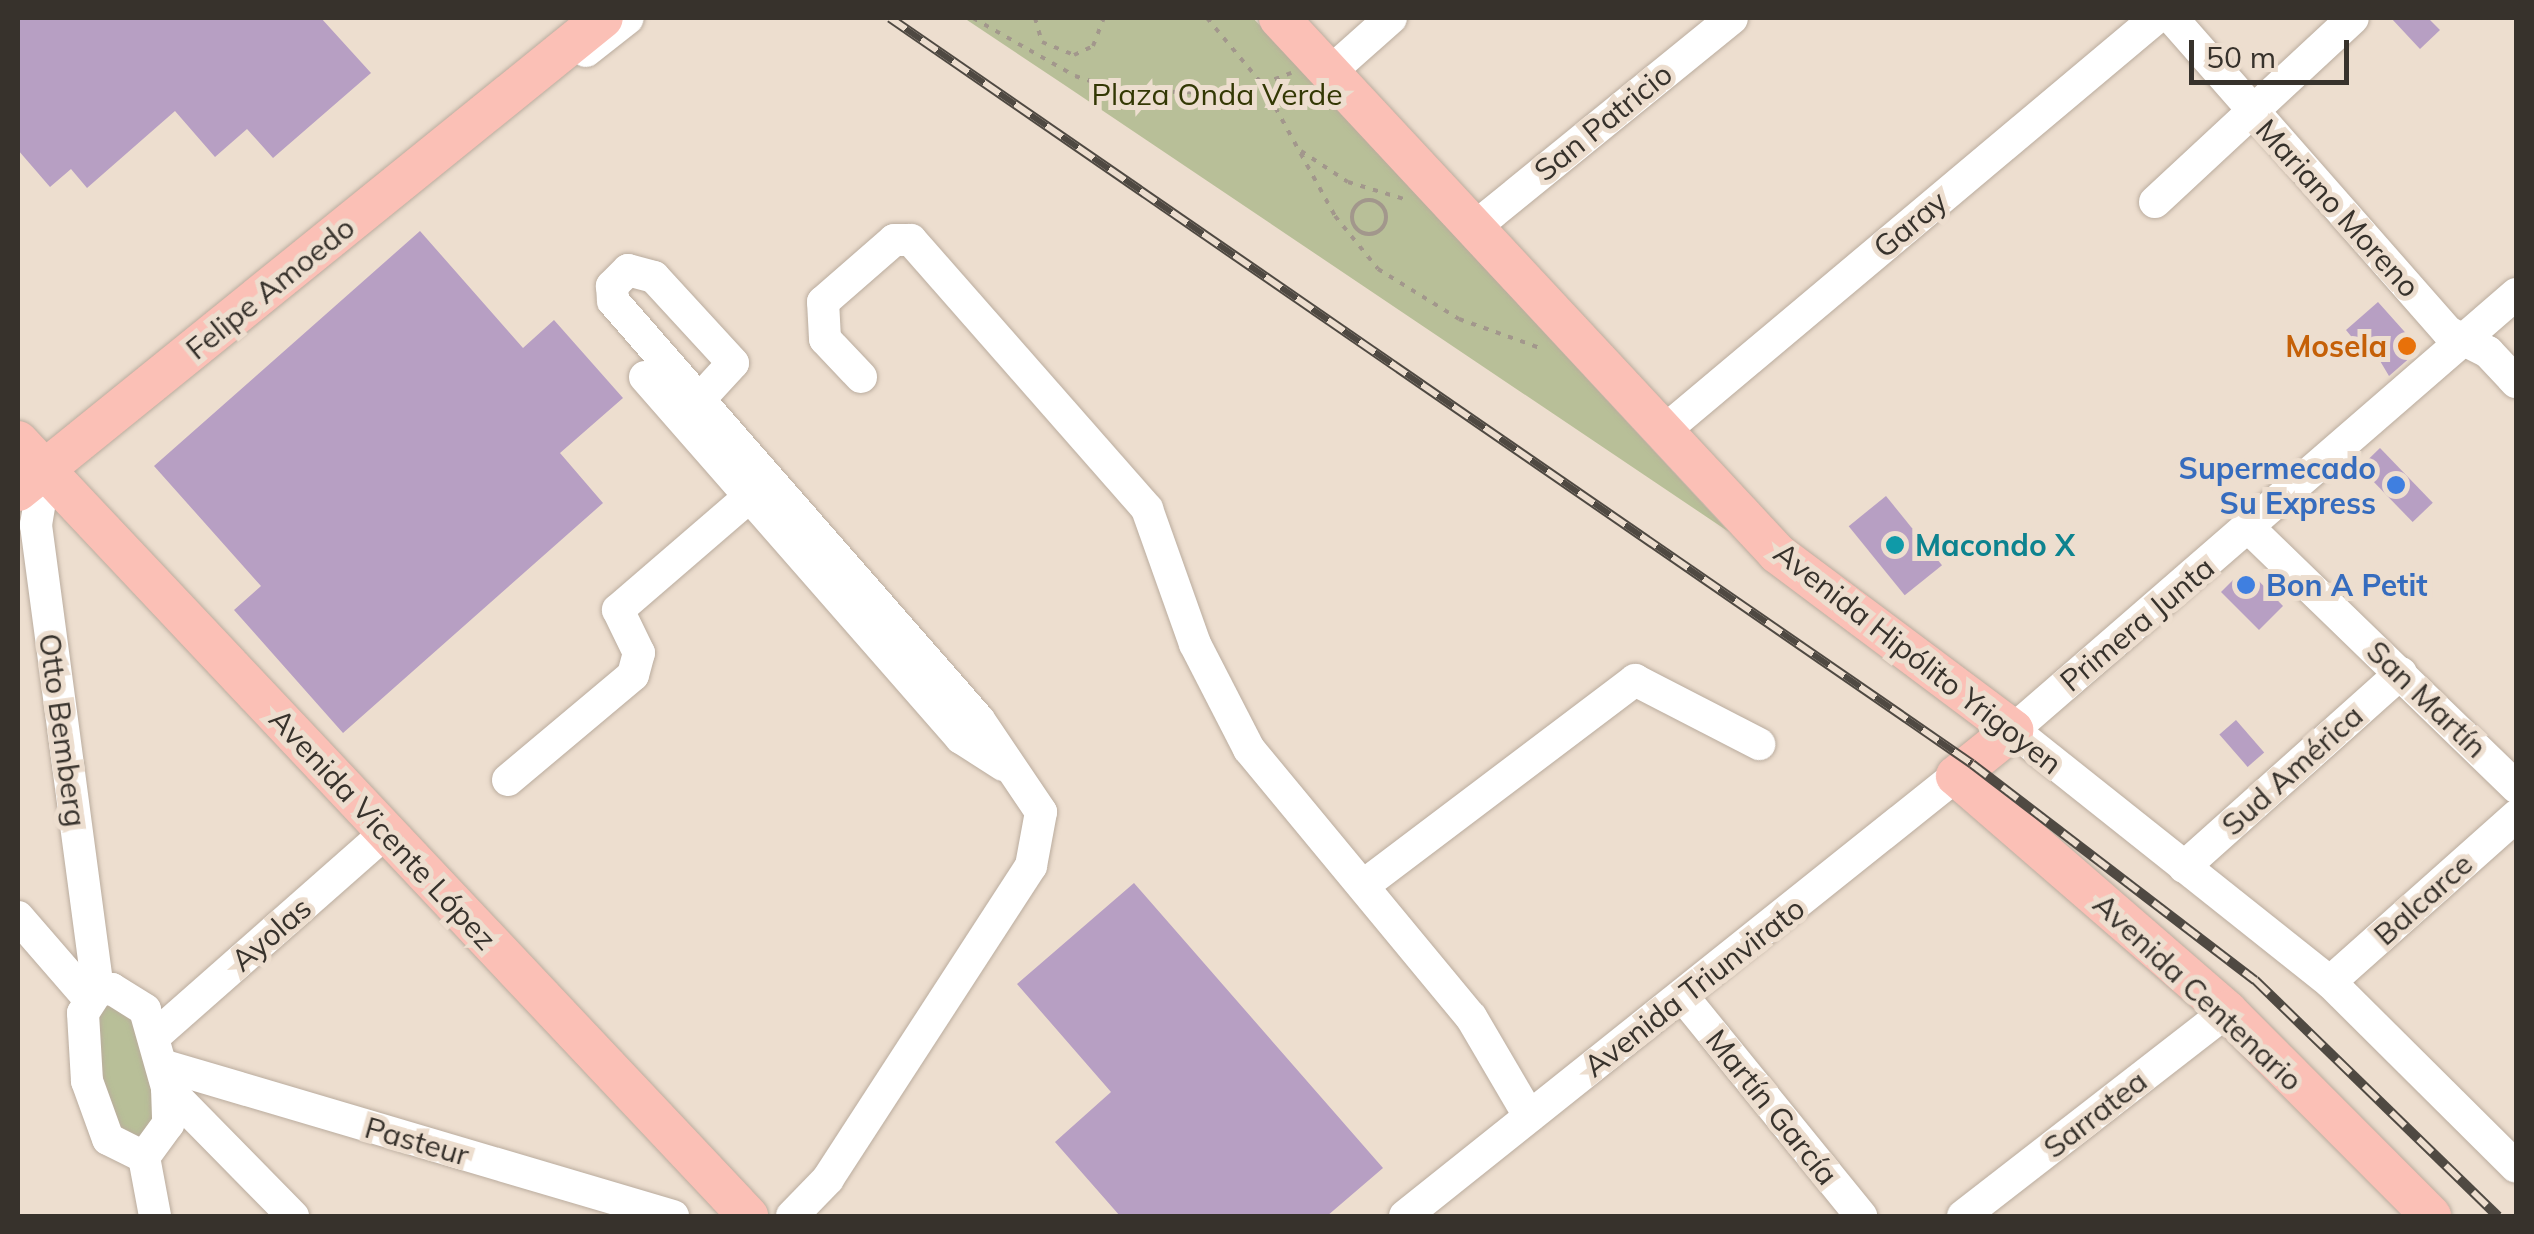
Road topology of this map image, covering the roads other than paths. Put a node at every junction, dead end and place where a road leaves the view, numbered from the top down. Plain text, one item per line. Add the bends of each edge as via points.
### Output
1 (577, 18) edge
2 (604, 18) edge
3 (628, 18) edge
4 (1279, 18) edge
5 (1391, 18) edge
6 (1732, 18) edge
7 (2156, 18) edge
8 (2172, 18) edge
9 (2353, 18) edge
10 (1322, 65) junction
11 (521, 83) junction
12 (2252, 112) junction
13 (2156, 202) dead end
14 (1463, 215) junction
15 (2516, 294) edge
16 (2464, 340) junction
17 (644, 377) dead end
18 (861, 377) dead end
19 (2516, 382) edge
20 (699, 400) dead end
21 (1664, 432) junction
22 (18, 441) edge
23 (31, 481) edge
24 (751, 495) junction
25 (2250, 530) junction
26 (2401, 673) junction
27 (1760, 744) dead end
28 (1983, 753) junction
29 (1024, 778) junction
30 (508, 780) dead end
31 (2516, 787) edge
32 (2516, 816) edge
33 (386, 832) junction
34 (2184, 867) junction
35 (1364, 886) junction
36 (18, 917) edge
37 (2330, 982) junction
38 (94, 994) junction
39 (1684, 998) junction
40 (2227, 1011) junction
41 (161, 1063) junction
42 (1529, 1116) junction
43 (144, 1157) junction
44 (2516, 1167) edge
45 (155, 1216) edge
46 (294, 1216) edge
47 (672, 1216) edge
48 (748, 1216) edge
49 (792, 1216) edge
50 (1406, 1216) edge
51 (1861, 1216) edge
52 (1963, 1216) edge
53 (2431, 1216) edge

1 - 11 street, Felipe Amoedo via 541,47
2 - 11 main road, Felipe Amoedo
3 - 11 street, Felipe Amoedo via 560,72
4 - 10 main road, Avenida Hipólito Yrigoyen
5 - 10 street
6 - 14 street, San Patricio
7 - 21 street, Garay
8 - 12 street, Mariano Moreno
9 - 12 street
10 - 14 main road, Avenida Hipólito Yrigoyen
11 - 23 main road, Felipe Amoedo
12 - 13 street
12 - 16 street, Mariano Moreno
14 - 21 main road, Avenida Hipólito Yrigoyen
15 - 16 street, Primera Junta
16 - 19 street, Mariano Moreno
16 - 25 street, Primera Junta
17 - 24 street
18 - 35 street via 825,339 824,302 894,240 912,240 1147,509 1237,729
20 - 29 street
21 - 28 main road, Avenida Hipólito Yrigoyen
22 - 23 main road, Avenida Vicente López
23 - 33 main road, Avenida Vicente López
23 - 38 street, Otto Bemberg
24 - 29 street via 961,738
24 - 30 street via 618,610 639,653 633,675
25 - 26 street, San Martín
25 - 28 street, Primera Junta
26 - 31 street, San Martín
26 - 34 street, Sud América
27 - 35 street via 1635,680
28 - 34 street, Avenida Hipólito Yrigoyen
28 - 39 street, Avenida Triunvirato
28 - 40 main road, Avenida Centenario
29 - 49 street via 1041,812 1031,866 828,1179
32 - 37 street, Balcarce
33 - 41 street, Ayolas
33 - 48 main road, Avenida Vicente López
34 - 37 street, Avenida Hipólito Yrigoyen
35 - 42 street via 1471,1017
36 - 38 street
37 - 44 street, Avenida Hipólito Yrigoyen
38 - 41 street via 135,999
38 - 43 street, Otto Bemberg via 81,1050 94,1110 108,1139
39 - 42 street, Avenida Triunvirato
39 - 51 street, Martín García
40 - 52 street, Sarratea
40 - 53 main road, Avenida Centenario
41 - 43 street via 168,1124
41 - 46 street
41 - 47 street, Pasteur
42 - 50 street, Avenida Triunvirato
43 - 45 street

